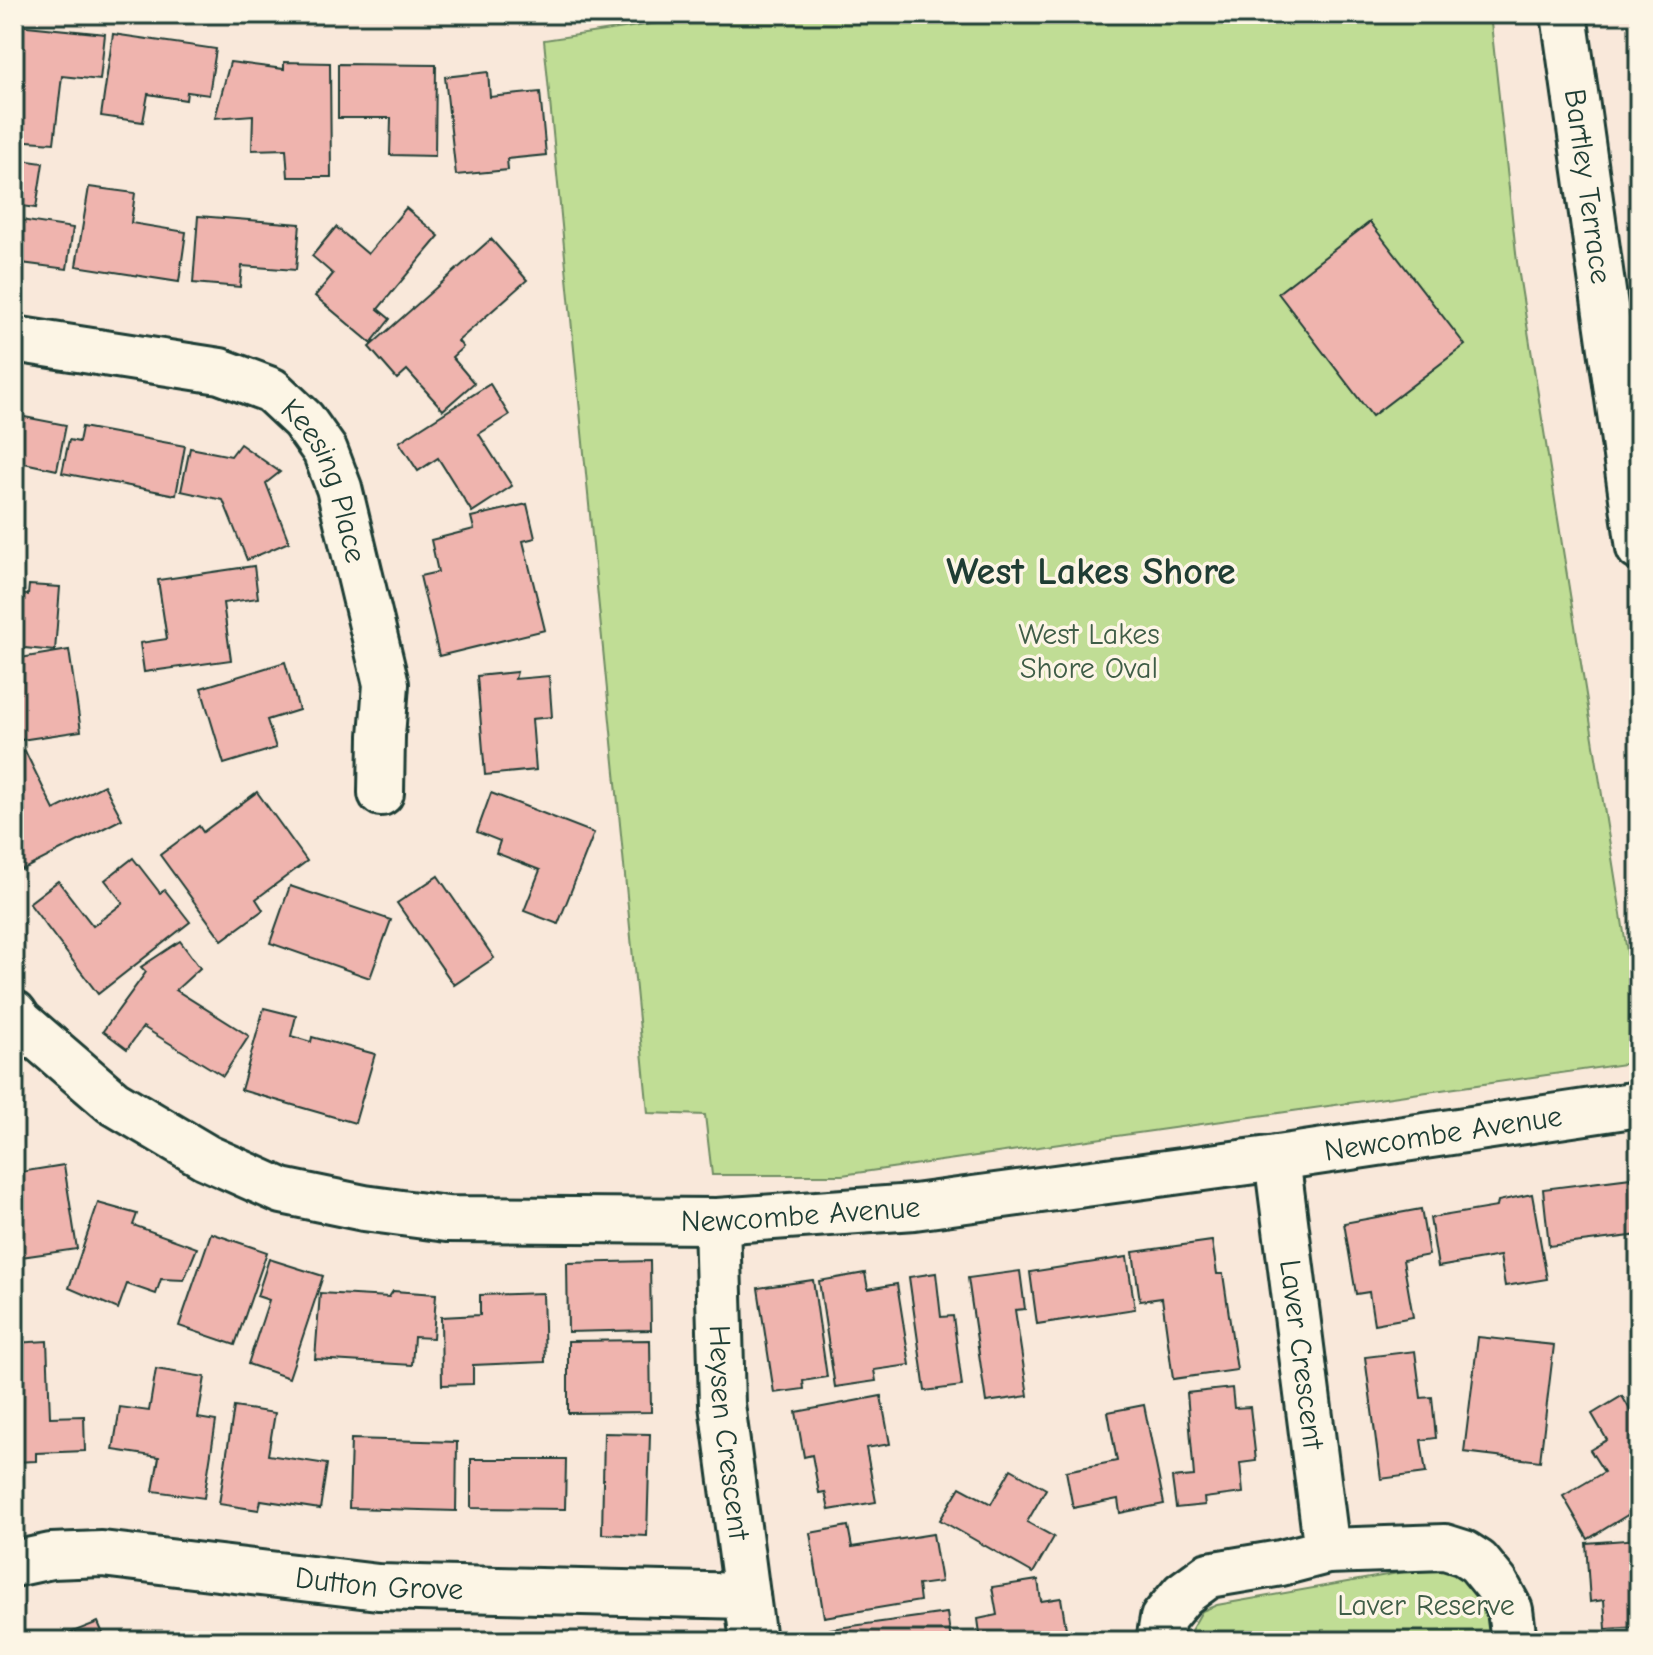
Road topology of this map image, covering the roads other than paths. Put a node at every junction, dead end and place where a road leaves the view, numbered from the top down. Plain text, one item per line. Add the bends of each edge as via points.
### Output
1 (1564, 14) edge
2 (14, 339) edge
3 (1639, 548) edge
4 (381, 793) dead end
5 (16, 1021) edge
6 (1639, 1104) edge
7 (1277, 1158) junction
8 (717, 1221) junction
9 (1327, 1551) junction
10 (14, 1564) edge
11 (747, 1596) junction
12 (753, 1641) edge
13 (1159, 1641) edge
14 (1514, 1641) edge

1 - 3 street, Bartley Terrace
2 - 4 street, Keesing Place via 220,371 271,390 303,420 325,451 339,488 386,684
5 - 8 street, Newcombe Avenue via 113,1102 206,1157 282,1191 447,1219
6 - 7 street, Newcombe Avenue
7 - 8 street, Newcombe Avenue via 914,1207
7 - 9 street, Laver Crescent
8 - 11 street, Heysen Crescent via 722,1404
9 - 13 street via 1209,1575 1163,1618
9 - 14 street via 1445,1547 1464,1553 1496,1584 1510,1610
10 - 11 street, Dutton Grove via 102,1554 378,1587
11 - 12 street, Heysen Crescent

